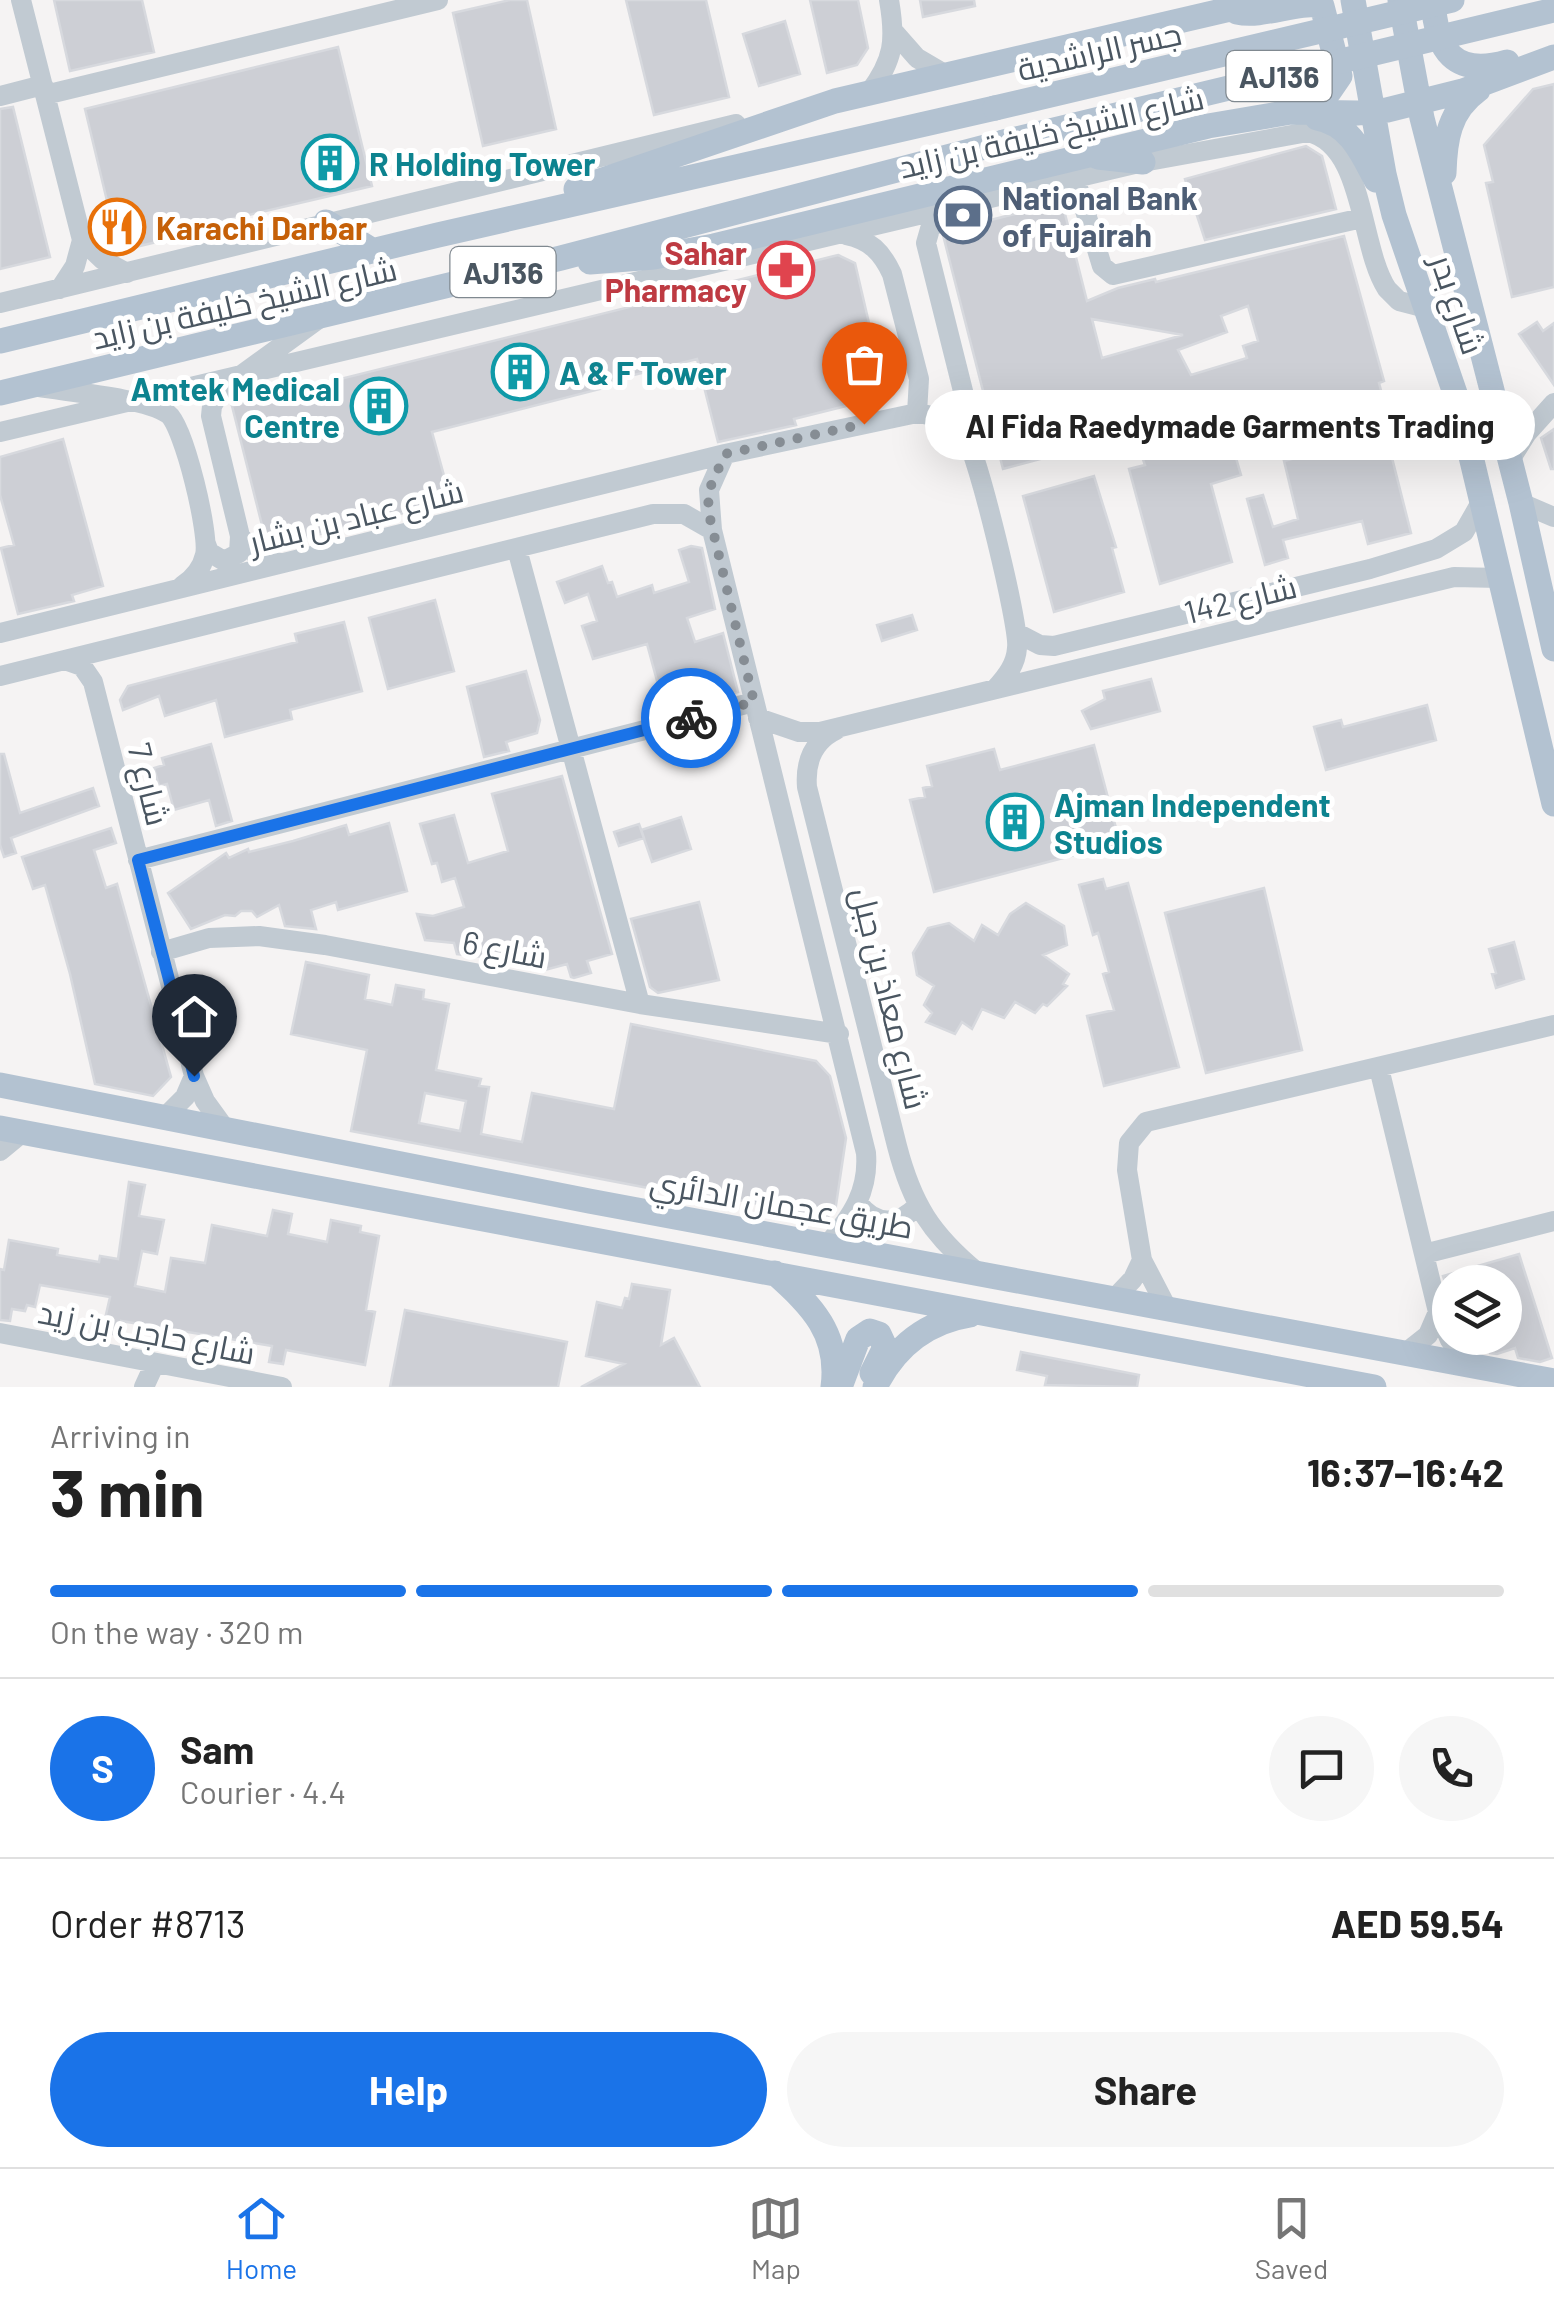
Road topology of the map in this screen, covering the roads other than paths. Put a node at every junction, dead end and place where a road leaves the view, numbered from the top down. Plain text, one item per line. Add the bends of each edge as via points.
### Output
1 (21, 0) edge
2 (438, 0) edge
3 (889, 0) edge
4 (1353, 0) edge
5 (1400, 0) edge
6 (1434, 0) edge
7 (1452, 0) edge
8 (1229, 5) edge
9 (1554, 10) edge
10 (895, 33) junction
11 (1554, 57) edge
12 (1554, 70) edge
13 (946, 75) junction
14 (1494, 78) junction
15 (44, 90) junction
16 (868, 93) junction
17 (0, 96) edge
18 (1418, 103) junction
19 (995, 108) joint
20 (1371, 112) junction
21 (788, 117) junction
22 (1208, 126) junction
23 (1182, 131) junction
24 (1004, 142) joint
25 (1446, 144) junction
26 (1142, 162) joint
27 (1079, 166) junction
28 (1002, 175) junction
29 (1443, 198) junction
30 (977, 202) junction
31 (949, 209) junction
32 (1394, 215) junction
33 (1362, 218) junction
34 (326, 222) junction
35 (438, 234) junction
36 (844, 235) junction
37 (82, 240) junction
38 (373, 250) junction
39 (560, 258) junction
40 (127, 273) junction
41 (60, 289) junction
42 (0, 303) edge
43 (1426, 308) junction
44 (324, 316) junction
45 (0, 341) edge
46 (240, 376) junction
47 (31, 386) junction
48 (0, 393) edge
49 (131, 402) junction
50 (1554, 403) edge
51 (916, 413) junction
52 (0, 432) edge
53 (974, 452) junction
54 (725, 454) junction
55 (1510, 460) junction
56 (595, 488) junction
57 (1521, 503) junction
58 (1480, 504) junction
59 (1554, 517) edge
60 (600, 528) junction
61 (712, 530) junction
62 (240, 536) junction
63 (206, 544) junction
64 (517, 549) junction
65 (282, 563) junction
66 (1370, 568) junction
67 (1547, 575) edge
68 (1499, 578) junction
69 (178, 589) junction
70 (1378, 594) junction
71 (0, 633) edge
72 (1017, 633) junction
73 (1085, 639) junction
74 (1553, 639) edge
75 (108, 650) junction
76 (65, 660) junction
77 (1090, 666) junction
78 (0, 676) edge
79 (93, 682) junction
80 (996, 688) junction
81 (756, 710) junction
82 (840, 728) junction
83 (571, 749) junction
84 (1554, 804) edge
85 (818, 835) junction
86 (788, 842) junction
87 (138, 860) junction
88 (161, 952) junction
89 (640, 1004) junction
90 (1554, 1025) edge
91 (839, 1034) junction
92 (1379, 1068) junction
93 (194, 1076) junction
94 (0, 1086) edge
95 (164, 1118) junction
96 (12, 1130) edge
97 (226, 1130) junction
98 (0, 1151) edge
99 (858, 1204) junction
100 (917, 1206) junction
101 (1554, 1220) edge
102 (828, 1244) junction
103 (1424, 1254) junction
104 (1142, 1260) junction
105 (978, 1272) junction
106 (775, 1273) junction
107 (1432, 1287) edge
108 (1114, 1298) junction
109 (1168, 1308) junction
110 (990, 1314) junction
111 (1432, 1326) edge
112 (0, 1333) edge
113 (1404, 1354) junction
114 (1461, 1355) edge
115 (155, 1363) junction
116 (1468, 1365) junction
117 (188, 1378) edge
118 (1554, 1381) edge
119 (1358, 1385) edge
120 (144, 1387) edge
121 (282, 1387) edge
122 (836, 1387) edge
123 (866, 1387) edge
124 (876, 1387) edge

1 - 15 street
2 - 15 street
3 - 10 street
4 - 20 main road, شارع بدر
5 - 18 main road, شارع بدر
6 - 11 main road via 1446,49 1460,64 1482,68
7 - 19 main road, جسر الراشدية / AJ136, bridge
8 - 13 main road, شارع الشيخ خليفة بن زايد
8 - 23 main road, شارع الشيخ خليفة بن زايد via 1251,14 1316,2 1326,13 1340,76 1320,96 1212,115
9 - 24 main road, جسر الراشدية / AJ136, bridge
10 - 13 street via 917,58
10 - 16 street
11 - 14 main road, شارع الشيخ خليفة بن زايد
12 - 25 street via 1496,90
13 - 16 main road, شارع الشيخ خليفة بن زايد
14 - 18 main road, شارع الشيخ خليفة بن زايد
14 - 25 main road via 1462,102
15 - 17 street
15 - 37 street
16 - 21 main road, شارع الشيخ خليفة بن زايد
18 - 20 main road, شارع الشيخ خليفة بن زايد
18 - 29 main road, شارع بدر
19 - 35 main road, شارع الشيخ خليفة بن زايد / AJ136
20 - 22 main road, شارع الشيخ خليفة بن زايد via 1291,112
20 - 32 main road, شارع بدر
21 - 34 street
21 - 35 main road, شارع الشيخ خليفة بن زايد
22 - 23 main road, شارع الشيخ خليفة بن زايد
22 - 32 main road via 1313,118 1336,124 1360,149
23 - 27 main road, شارع الشيخ خليفة بن زايد
24 - 39 main road, شارع الشيخ خليفة بن زايد / AJ136
25 - 29 main road
26 - 27 main road
26 - 33 street via 1321,135 1340,151
27 - 28 main road, شارع الشيخ خليفة بن زايد
27 - 30 street
27 - 33 street via 1102,266 1113,275
28 - 30 main road
28 - 39 main road, شارع الشيخ خليفة بن زايد via 684,253 592,262
29 - 55 main road, شارع بدر
30 - 31 street
31 - 36 street
31 - 53 street via 926,243
32 - 43 main road, شارع بدر
33 - 43 street via 1387,290
34 - 38 main road
34 - 40 street
35 - 38 main road, شارع الشيخ خليفة بن زايد / AJ136
36 - 46 street
36 - 51 street via 860,238 886,258 919,380
37 - 40 street
37 - 41 street
38 - 45 main road, شارع الشيخ خليفة بن زايد / AJ136
39 - 44 main road, شارع الشيخ خليفة بن زايد / AJ136
40 - 41 street
41 - 42 street
43 - 58 main road, شارع بدر via 1458,402
44 - 46 street
44 - 47 main road, شارع الشيخ خليفة بن زايد / AJ136
46 - 49 street
46 - 62 street via 216,396 210,416
47 - 48 main road, شارع الشيخ خليفة بن زايد / AJ136
47 - 49 street
49 - 52 street
49 - 63 street via 166,412 179,428
50 - 55 street
51 - 53 street via 952,423
51 - 54 street, شارع عباد بن بشار
53 - 72 street
54 - 56 street, شارع عباد بن بشار
54 - 61 street via 709,490
55 - 57 main road, شارع بدر
56 - 60 street via 606,502
56 - 65 street, شارع عباد بن بشار
57 - 59 street
57 - 67 main road, شارع بدر
58 - 66 street, شارع 142 via 1464,532 1446,544
58 - 68 main road, شارع بدر
60 - 61 street via 668,512
60 - 64 street
61 - 81 street
62 - 63 street via 238,553 224,560
62 - 65 street via 257,556
63 - 69 street via 198,570
64 - 75 street
64 - 83 street
65 - 69 street, شارع عباد بن بشار
66 - 70 street via 1381,579
66 - 73 street, شارع 142
67 - 74 main road, شارع بدر
68 - 70 street, شارع 142 via 1454,577
68 - 84 main road, شارع بدر
69 - 71 street, شارع عباد بن بشار
70 - 77 street, شارع 142
72 - 73 street, شارع 142 via 1040,645
72 - 80 street via 1014,663
73 - 77 street via 1082,654
75 - 76 street
75 - 79 street
76 - 78 street
76 - 79 street via 82,666
77 - 80 street, شارع 142
79 - 87 street, شارع 7
80 - 82 street
81 - 82 street via 799,732
81 - 83 street
81 - 86 street, شارع معاذ بن جبل
82 - 85 street, شارع معاذ بن جبل via 820,742 808,763
83 - 87 street
83 - 89 street
85 - 86 street via 802,831
85 - 100 street, شارع معاذ بن جبل
86 - 91 street, شارع معاذ بن جبل
87 - 88 street, شارع 7
88 - 89 street, شارع 6 via 209,938 259,936
88 - 93 street, شارع 7
89 - 91 street, شارع 6
90 - 92 street
91 - 99 street, شارع معاذ بن جبل via 866,1153
92 - 103 street
92 - 104 street via 1146,1122 1126,1156
93 - 95 street
93 - 97 street, شارع 7
94 - 95 main road, طريق عجمان الدائري
95 - 97 main road, طريق عجمان الدائري
96 - 98 street
96 - 106 main road
97 - 102 main road, طريق عجمان الدائري
99 - 100 street via 891,1221
99 - 102 street, شارع معاذ بن جبل
100 - 105 street, شارع معاذ بن جبل via 932,1230
101 - 103 street
102 - 105 main road, طريق عجمان الدائري
103 - 107 street
104 - 108 street
104 - 109 street
105 - 108 main road, طريق عجمان الدائري
106 - 110 main road
106 - 122 main road via 824,1324
108 - 109 main road, طريق عجمان الدائري
109 - 113 main road, طريق عجمان الدائري
110 - 119 main road
110 - 124 main road via 923,1331 891,1360
111 - 113 street
112 - 115 street, شارع حاجب بن زيد
113 - 116 main road, طريق عجمان الدائري
114 - 116 street
115 - 117 street, شارع حاجب بن زيد
115 - 120 street
116 - 118 main road, طريق عجمان الدائري
117 - 121 street, شارع حاجب بن زيد
122 - 123 main road via 858,1339 875,1332 885,1347

